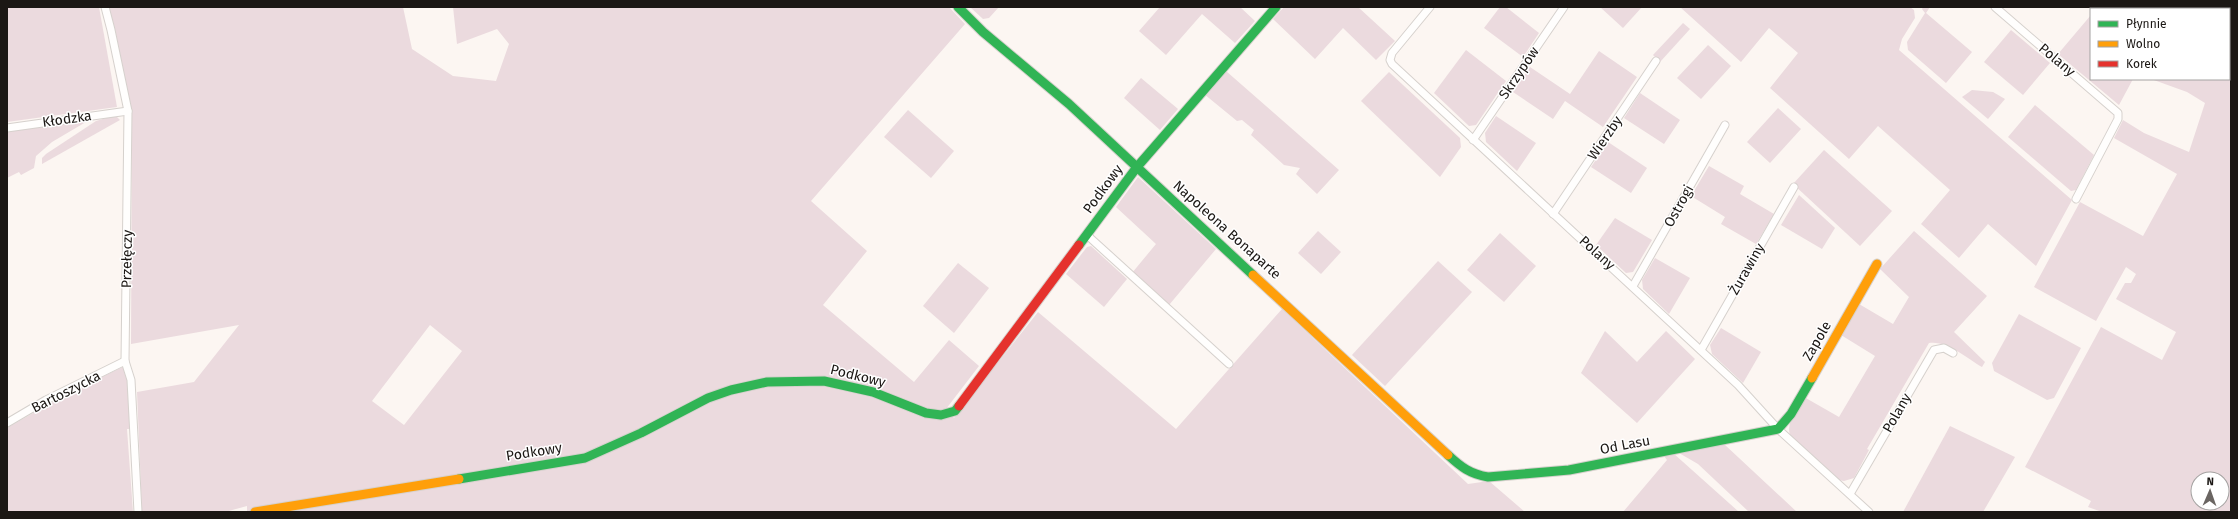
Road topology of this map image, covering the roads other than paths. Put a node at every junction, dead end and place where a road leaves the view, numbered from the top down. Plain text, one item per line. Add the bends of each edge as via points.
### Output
1 (105, 7) edge
2 (958, 7) edge
3 (1276, 7) edge
4 (1430, 7) edge
5 (1564, 7) edge
6 (1995, 7) edge
7 (1656, 61) dead end
8 (128, 111) junction
9 (1725, 125) dead end
10 (7, 128) edge
11 (1473, 140) junction
12 (1137, 167) junction
13 (1794, 187) dead end
14 (2076, 199) dead end
15 (1554, 214) junction
16 (1087, 235) junction
17 (1877, 264) dead end
18 (1633, 286) junction
19 (1701, 350) junction
20 (1953, 353) dead end
21 (125, 361) junction
22 (1229, 364) dead end
23 (7, 423) edge
24 (1778, 429) junction
25 (1475, 475) joint
26 (1850, 494) junction
27 (138, 512) edge
28 (255, 512) edge
29 (1870, 512) edge

1 - 8 street, Przełęczy
2 - 12 street, Napoleona Bonaparte
3 - 12 street, Podkowy
4 - 11 street, Polany via 1392,53 1390,60
5 - 11 street, Skrzypów
6 - 14 street, Polany via 2118,113 2115,126
7 - 15 street, Wierzby
8 - 10 street, Kłodzka
8 - 21 street, Przełęczy
9 - 18 street, Ostrogi
11 - 15 street, Polany
12 - 16 street, Podkowy
12 - 25 street, Napoleona Bonaparte via 1463,469
13 - 19 street, Żurawiny
15 - 18 street, Polany
16 - 22 street
16 - 28 street, Podkowy via 955,411 941,415 926,413 874,392 824,381 767,382 708,398 641,433 585,458
17 - 24 street, Zapole via 1791,414
18 - 19 street, Polany
19 - 24 street, Polany via 1738,385
20 - 26 street, Polany via 1944,348 1934,350
21 - 23 street, Bartoszycka via 46,400
21 - 27 street, Przełęczy via 131,380
24 - 25 street, Od Lasu via 1569,470 1488,477
24 - 26 street, Polany
26 - 29 street, Polany

